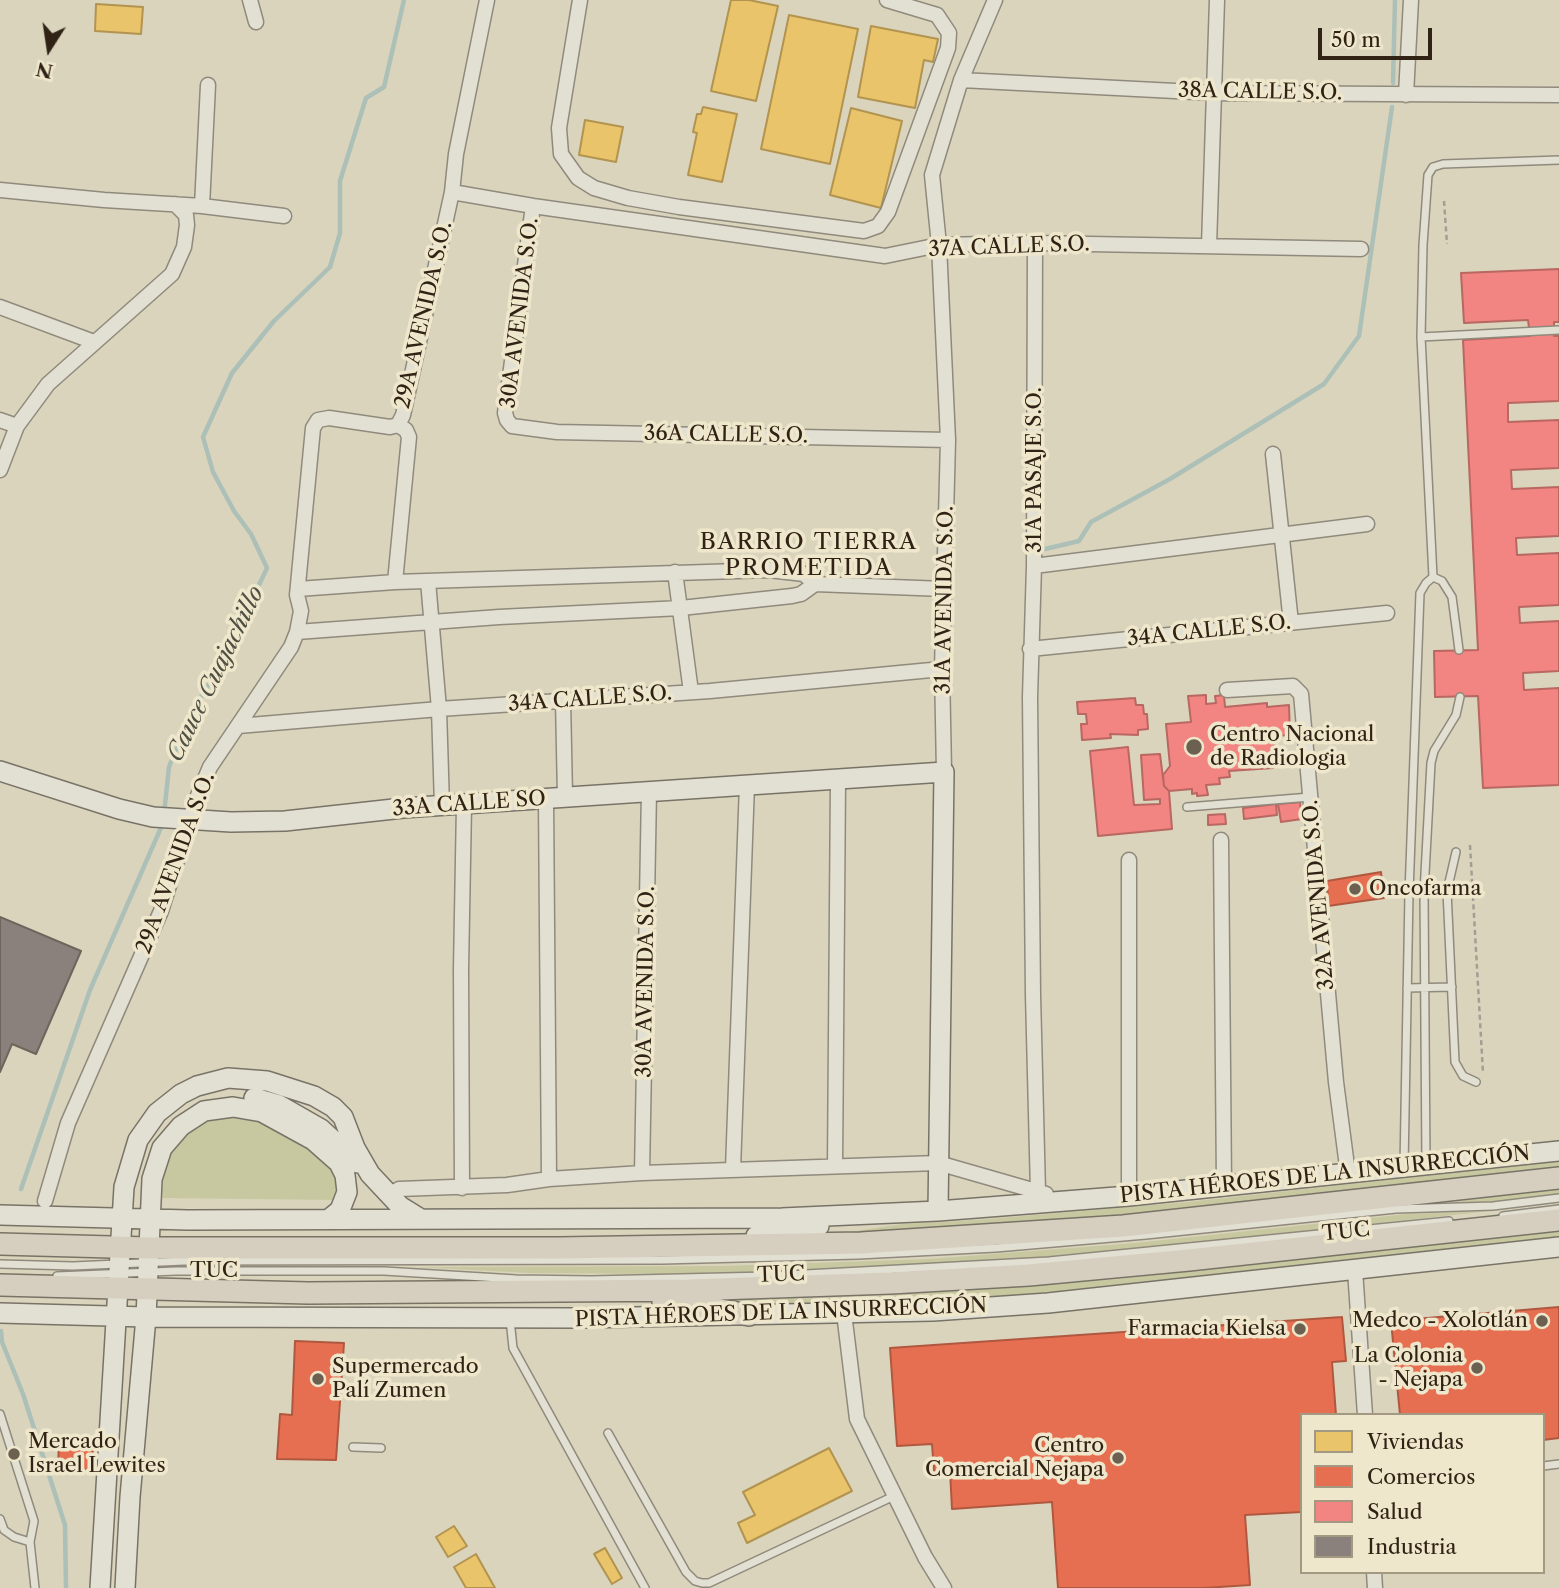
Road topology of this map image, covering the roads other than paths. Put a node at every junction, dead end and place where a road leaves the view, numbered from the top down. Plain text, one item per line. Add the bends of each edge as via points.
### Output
1 (250, 0) edge
2 (487, 0) edge
3 (580, 0) edge
4 (887, 0) edge
5 (995, 0) edge
6 (1217, 0) edge
7 (1411, 0) edge
8 (256, 22) dead end
9 (961, 80) junction
10 (208, 85) dead end
11 (1214, 93) junction
12 (1406, 95) junction
13 (1559, 95) edge
14 (1559, 160) edge
15 (0, 190) edge
16 (452, 192) junction
17 (175, 204) junction
18 (202, 206) junction
19 (533, 206) junction
20 (284, 216) dead end
21 (1035, 243) junction
22 (939, 245) junction
23 (1209, 246) junction
24 (1361, 249) dead end
25 (0, 307) edge
26 (1559, 330) edge
27 (1421, 337) junction
28 (94, 342) junction
29 (0, 420) edge
30 (507, 420) joint
31 (398, 425) junction
32 (17, 426) junction
33 (948, 440) junction
34 (1273, 454) dead end
35 (0, 470) edge
36 (1367, 523) dead end
37 (1282, 533) junction
38 (1034, 566) junction
39 (675, 572) junction
40 (1433, 577) junction
41 (428, 581) junction
42 (395, 582) junction
43 (815, 584) junction
44 (298, 589) junction
45 (944, 589) junction
46 (681, 608) junction
47 (1387, 613) dead end
48 (432, 622) junction
49 (1291, 623) junction
50 (297, 632) junction
51 (1030, 649) junction
52 (1458, 650) dead end
53 (942, 669) junction
54 (1227, 690) dead end
55 (691, 692) junction
56 (1460, 697) dead end
57 (563, 701) junction
58 (439, 709) junction
59 (238, 726) junction
60 (0, 771) edge
61 (944, 772) junction
62 (838, 779) junction
63 (747, 784) junction
64 (649, 792) junction
65 (1310, 797) junction
66 (556, 798) junction
67 (464, 805) junction
68 (442, 806) junction
69 (1187, 807) dead end
70 (185, 820) junction
71 (1221, 840) dead end
72 (1456, 852) dead end
73 (1129, 860) dead end
74 (1447, 891) junction
75 (1424, 892) junction
76 (1409, 893) junction
77 (1426, 987) junction
78 (1452, 987) junction
79 (1407, 988) junction
80 (1480, 1083) road end
81 (345, 1120) junction
82 (338, 1142) junction
83 (317, 1144) junction
84 (1559, 1150) edge
85 (938, 1163) junction
86 (1426, 1165) junction
87 (835, 1166) junction
88 (1404, 1168) junction
89 (733, 1169) junction
90 (642, 1173) junction
91 (370, 1174) junction
92 (1348, 1174) junction
93 (550, 1178) junction
94 (1559, 1178) edge
95 (1224, 1186) junction
96 (462, 1188) junction
97 (1038, 1192) junction
98 (389, 1195) junction
99 (1129, 1196) junction
100 (1559, 1198) edge
101 (45, 1201) dead end
102 (1064, 1201) junction
103 (1559, 1209) edge
104 (937, 1211) junction
105 (886, 1213) junction
106 (0, 1215) edge
107 (1497, 1216) dead end
108 (137, 1219) junction
109 (329, 1219) junction
110 (422, 1219) junction
111 (1458, 1220) dead end
112 (1559, 1220) edge
113 (0, 1244) edge
114 (1559, 1247) edge
115 (559, 1248) junction
116 (0, 1264) edge
117 (135, 1268) junction
118 (1355, 1270) junction
119 (52, 1276) dead end
120 (0, 1285) edge
121 (472, 1292) junction
122 (0, 1313) edge
123 (844, 1313) junction
124 (749, 1315) junction
125 (146, 1317) junction
126 (510, 1318) junction
127 (117, 1323) junction
128 (1365, 1413) edge
129 (0, 1414) edge
130 (608, 1433) dead end
131 (353, 1447) dead end
132 (381, 1448) dead end
133 (894, 1496) junction
134 (0, 1520) edge
135 (2, 1530) edge
136 (30, 1542) junction
137 (35, 1588) edge
138 (100, 1588) edge
139 (125, 1588) edge
140 (645, 1588) edge
141 (944, 1588) edge

1 - 8 street
2 - 16 street, 29A AVENIDA S.O.
3 - 4 street via 559,128 561,154 578,178 628,198 864,232 878,226 887,212 948,48 949,33 937,15
5 - 9 street, 31A AVENIDA S.O.
6 - 11 street
7 - 12 street
9 - 11 street, 38A CALLE S.O.
9 - 22 street, 31A AVENIDA S.O. via 932,175
10 - 18 street
11 - 12 street, 38A CALLE S.O.
11 - 23 street
12 - 13 street, 38A CALLE S.O.
14 - 27 lane via 1433,167 1428,175 1423,245
15 - 17 street
16 - 19 street, 37A CALLE S.O.
16 - 31 street, 29A AVENIDA S.O.
17 - 18 street
17 - 28 street via 186,215 187,225 184,247 172,274
18 - 20 street
19 - 22 street, 37A CALLE S.O. via 885,256
19 - 30 street, 30A AVENIDA S.O.
21 - 22 street, 37A CALLE S.O.
21 - 23 street, 37A CALLE S.O.
21 - 38 street, 31A PASAJE S.O.
22 - 33 street, 31A AVENIDA S.O.
23 - 24 street, 37A CALLE S.O.
25 - 28 street
26 - 27 lane
27 - 40 lane
28 - 32 street via 48,384
29 - 32 street
30 - 33 street, 36A CALLE S.O. via 512,426 557,432
31 - 42 street via 409,436
31 - 44 street, 29A AVENIDA S.O. via 317,420 311,436
32 - 35 street
33 - 45 street, 31A AVENIDA S.O.
34 - 37 street
36 - 37 street
37 - 38 street
37 - 49 street
38 - 51 street, 31A PASAJE S.O.
39 - 41 street
39 - 43 street via 782,571 804,574
39 - 46 street
40 - 52 lane via 1442,581 1452,597
40 - 76 lane via 1420,593
41 - 42 street
41 - 48 street
42 - 44 street
43 - 45 street
43 - 46 street via 792,596
44 - 50 street, 29A AVENIDA S.O.
45 - 53 street, 31A AVENIDA S.O.
46 - 48 street
46 - 55 street
47 - 49 street, 34A CALLE S.O.
48 - 50 street
48 - 58 street
49 - 51 street, 34A CALLE S.O.
50 - 59 street, 29A AVENIDA S.O.
51 - 97 street, 31A PASAJE S.O.
53 - 55 street, 34A CALLE S.O.
53 - 61 street, 31A AVENIDA S.O.
54 - 65 street, 32A AVENIDA S.O. via 1298,689
55 - 57 street, 34A CALLE S.O.
56 - 75 lane via 1456,715 1431,763
57 - 58 street, 34A CALLE S.O.
57 - 66 street
58 - 59 street, 34A CALLE S.O.
58 - 68 street
59 - 70 street, 29A AVENIDA S.O. via 210,767
60 - 70 street, 33A CALLE SO via 119,809
61 - 62 street, 33A CALLE SO
61 - 85 street, 31A AVENIDA S.O.
62 - 63 street, 33A CALLE SO
62 - 87 street
63 - 64 street, 33A CALLE SO
63 - 89 street
64 - 66 street, 33A CALLE SO
64 - 90 street, 30A AVENIDA S.O.
65 - 69 lane
65 - 92 street, 32A AVENIDA S.O.
66 - 67 street, 33A CALLE SO
66 - 93 street
67 - 68 street, 33A CALLE SO
67 - 96 street
68 - 70 street, 33A CALLE SO via 285,821
70 - 101 street, 29A AVENIDA S.O. via 161,911 68,1123
71 - 95 street
72 - 74 lane
73 - 99 street
74 - 75 lane
74 - 78 lane
75 - 76 lane
75 - 77 lane
76 - 79 lane
77 - 78 lane
77 - 79 lane
77 - 86 lane
78 - 80 lane via 1455,1062 1462,1076
79 - 88 lane
81 - 82 street
81 - 91 street
81 - 108 street via 314,1096 267,1081 228,1078 197,1086 169,1102 138,1140 127,1172
82 - 83 street via 332,1147
82 - 91 street
82 - 108 street via 296,1114 260,1099 237,1095 205,1099 180,1111 154,1141 141,1178
83 - 108 street via 262,1112 233,1107 204,1111 181,1126 162,1148
83 - 109 street via 339,1163 345,1175 344,1203
84 - 86 street, PISTA HÉROES DE LA INSURRECCIÓN
85 - 87 street
85 - 97 street
85 - 104 street, 31A AVENIDA S.O.
86 - 88 street, PISTA HÉROES DE LA INSURRECCIÓN
87 - 89 street
88 - 92 street, PISTA HÉROES DE LA INSURRECCIÓN
89 - 90 street
90 - 93 street
91 - 98 street
92 - 95 street, PISTA HÉROES DE LA INSURRECCIÓN
93 - 96 street
94 - 115 main road, PISTA HÉROES DE LA INSURRECCIÓN via 1015,1234 860,1243
95 - 99 street, PISTA HÉROES DE LA INSURRECCIÓN
96 - 98 street via 399,1189
97 - 102 street
98 - 110 street
99 - 102 street, PISTA HÉROES DE LA INSURRECCIÓN
100 - 117 lane, TUC via 1493,1206 1396,1209 1010,1247 858,1255 184,1261
102 - 104 street, PISTA HÉROES DE LA INSURRECCIÓN
103 - 107 lane
104 - 105 street, PISTA HÉROES DE LA INSURRECCIÓN
105 - 110 street, PISTA HÉROES DE LA INSURRECCIÓN via 782,1218
105 - 115 street via 771,1236
106 - 108 street, PISTA HÉROES DE LA INSURRECCIÓN
108 - 109 street, PISTA HÉROES DE LA INSURRECCIÓN
108 - 117 street
108 - 117 street
109 - 110 street, PISTA HÉROES DE LA INSURRECCIÓN
111 - 117 lane, TUC via 1049,1261 781,1275 592,1280 384,1271
112 - 121 main road, PISTA HÉROES DE LA INSURRECCIÓN via 1029,1275 772,1288
113 - 117 main road, PISTA HÉROES DE LA INSURRECCIÓN
114 - 118 street, PISTA HÉROES DE LA INSURRECCIÓN
115 - 117 main road, PISTA HÉROES DE LA INSURRECCIÓN
116 - 117 lane, TUC
117 - 119 lane, TUC
117 - 120 main road, PISTA HÉROES DE LA INSURRECCIÓN
117 - 121 main road, PISTA HÉROES DE LA INSURRECCIÓN via 308,1293
117 - 125 street
117 - 127 street
118 - 123 street, PISTA HÉROES DE LA INSURRECCIÓN via 1048,1303
118 - 128 street
121 - 124 main road via 583,1303 681,1303
122 - 127 street, PISTA HÉROES DE LA INSURRECCIÓN
123 - 124 street, PISTA HÉROES DE LA INSURRECCIÓN
123 - 133 street via 856,1419
124 - 126 street, PISTA HÉROES DE LA INSURRECCIÓN
125 - 126 street, PISTA HÉROES DE LA INSURRECCIÓN
125 - 127 street, PISTA HÉROES DE LA INSURRECCIÓN
125 - 139 street
126 - 140 lane via 513,1348
127 - 138 street
129 - 136 lane via 34,1521
130 - 133 lane via 686,1572 702,1583
131 - 132 lane
133 - 141 street
134 - 135 lane
135 - 136 lane
136 - 137 lane

